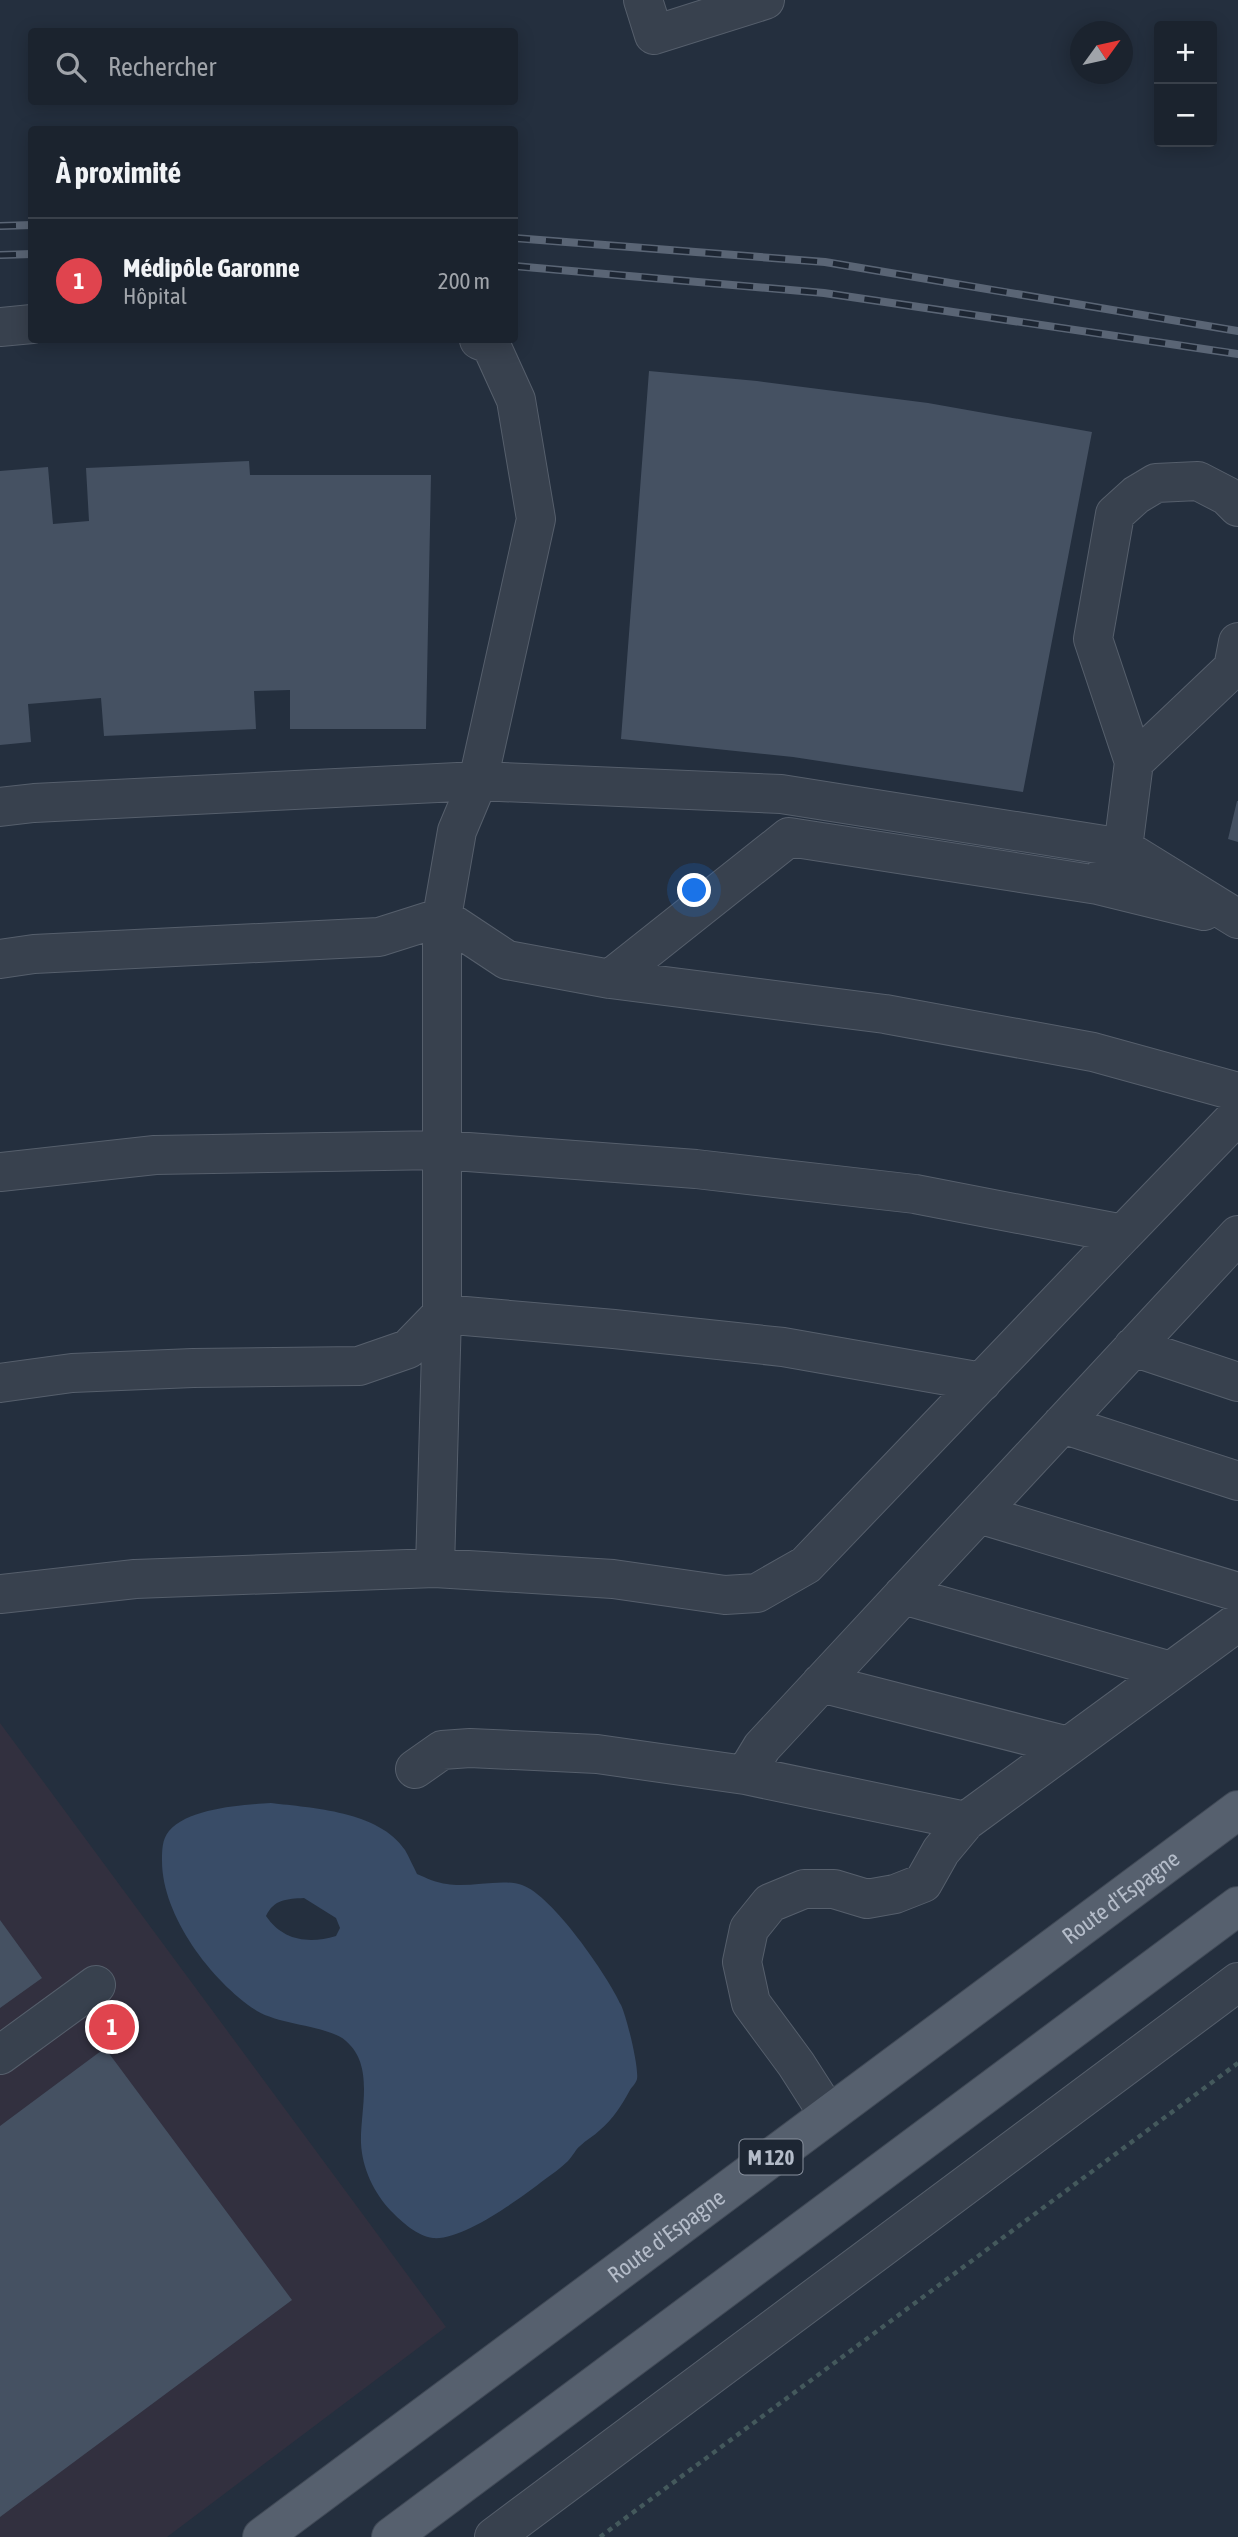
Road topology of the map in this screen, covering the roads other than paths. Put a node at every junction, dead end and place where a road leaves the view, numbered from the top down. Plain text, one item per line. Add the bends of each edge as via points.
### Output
1 (643, 0) edge
2 (765, 0) edge
3 (28, 324) edge
4 (0, 327) edge
5 (486, 343) edge
6 (1238, 507) edge
7 (1238, 642) edge
8 (1134, 762) junction
9 (478, 781) junction
10 (0, 807) edge
11 (1123, 848) junction
12 (1098, 885) junction
13 (442, 917) junction
14 (1238, 919) edge
15 (0, 959) edge
16 (610, 979) junction
17 (1238, 1092) edge
18 (1238, 1115) edge
19 (441, 1150) junction
20 (0, 1172) edge
21 (1123, 1234) junction
22 (1238, 1235) edge
23 (1225, 1268) edge
24 (442, 1314) junction
25 (1133, 1347) junction
26 (982, 1382) junction
27 (1238, 1382) edge
28 (0, 1383) edge
29 (1062, 1424) junction
30 (1238, 1481) edge
31 (979, 1514) junction
32 (435, 1568) junction
33 (1238, 1592) edge
34 (0, 1594) edge
35 (902, 1595) junction
36 (1238, 1622) edge
37 (1171, 1671) junction
38 (821, 1683) junction
39 (1068, 1746) junction
40 (415, 1769) dead end
41 (745, 1775) junction
42 (1238, 1810) edge
43 (966, 1821) junction
44 (1238, 1906) edge
45 (1238, 1982) edge
46 (96, 1985) dead end
47 (0, 2055) edge
48 (828, 2114) junction
49 (262, 2537) edge
50 (391, 2537) edge
51 (494, 2537) edge

1 - 2 lane via 654,35
3 - 4 lane
5 - 9 lane via 516,400 536,519
6 - 8 lane via 1198,481 1156,483 1115,514 1093,639
7 - 8 lane via 1233,668
8 - 11 lane
9 - 10 lane
9 - 11 lane via 781,794
9 - 13 lane via 457,831
11 - 12 lane
11 - 14 lane
12 - 14 lane
12 - 16 lane via 789,837
13 - 15 lane via 379,937
13 - 16 lane via 507,960
13 - 19 lane
16 - 17 lane via 885,1014 1093,1052
18 - 21 lane
19 - 20 lane via 155,1155
19 - 21 lane via 696,1169 915,1194
19 - 24 lane
21 - 26 lane
22 - 23 lane
23 - 25 lane
24 - 26 lane via 783,1347
24 - 28 lane via 408,1349 359,1366 85,1372
24 - 32 lane
25 - 27 lane
25 - 29 lane
26 - 32 lane via 806,1566 757,1593 725,1595 613,1579
29 - 30 lane
29 - 31 lane
31 - 33 lane
31 - 35 lane
32 - 34 lane via 135,1579
35 - 37 lane
35 - 38 lane
36 - 37 lane
37 - 39 lane
38 - 39 lane
38 - 41 lane via 762,1748
39 - 43 lane
40 - 41 lane via 442,1750 470,1748 597,1754
41 - 43 lane
42 - 48 main road, Route d'Espagne / M 120
43 - 48 lane via 923,1883 867,1899 834,1889 804,1889 770,1903 749,1929 742,1962 751,2003
44 - 50 main road
45 - 51 lane
46 - 47 lane
48 - 49 main road, Route d'Espagne / M 120

